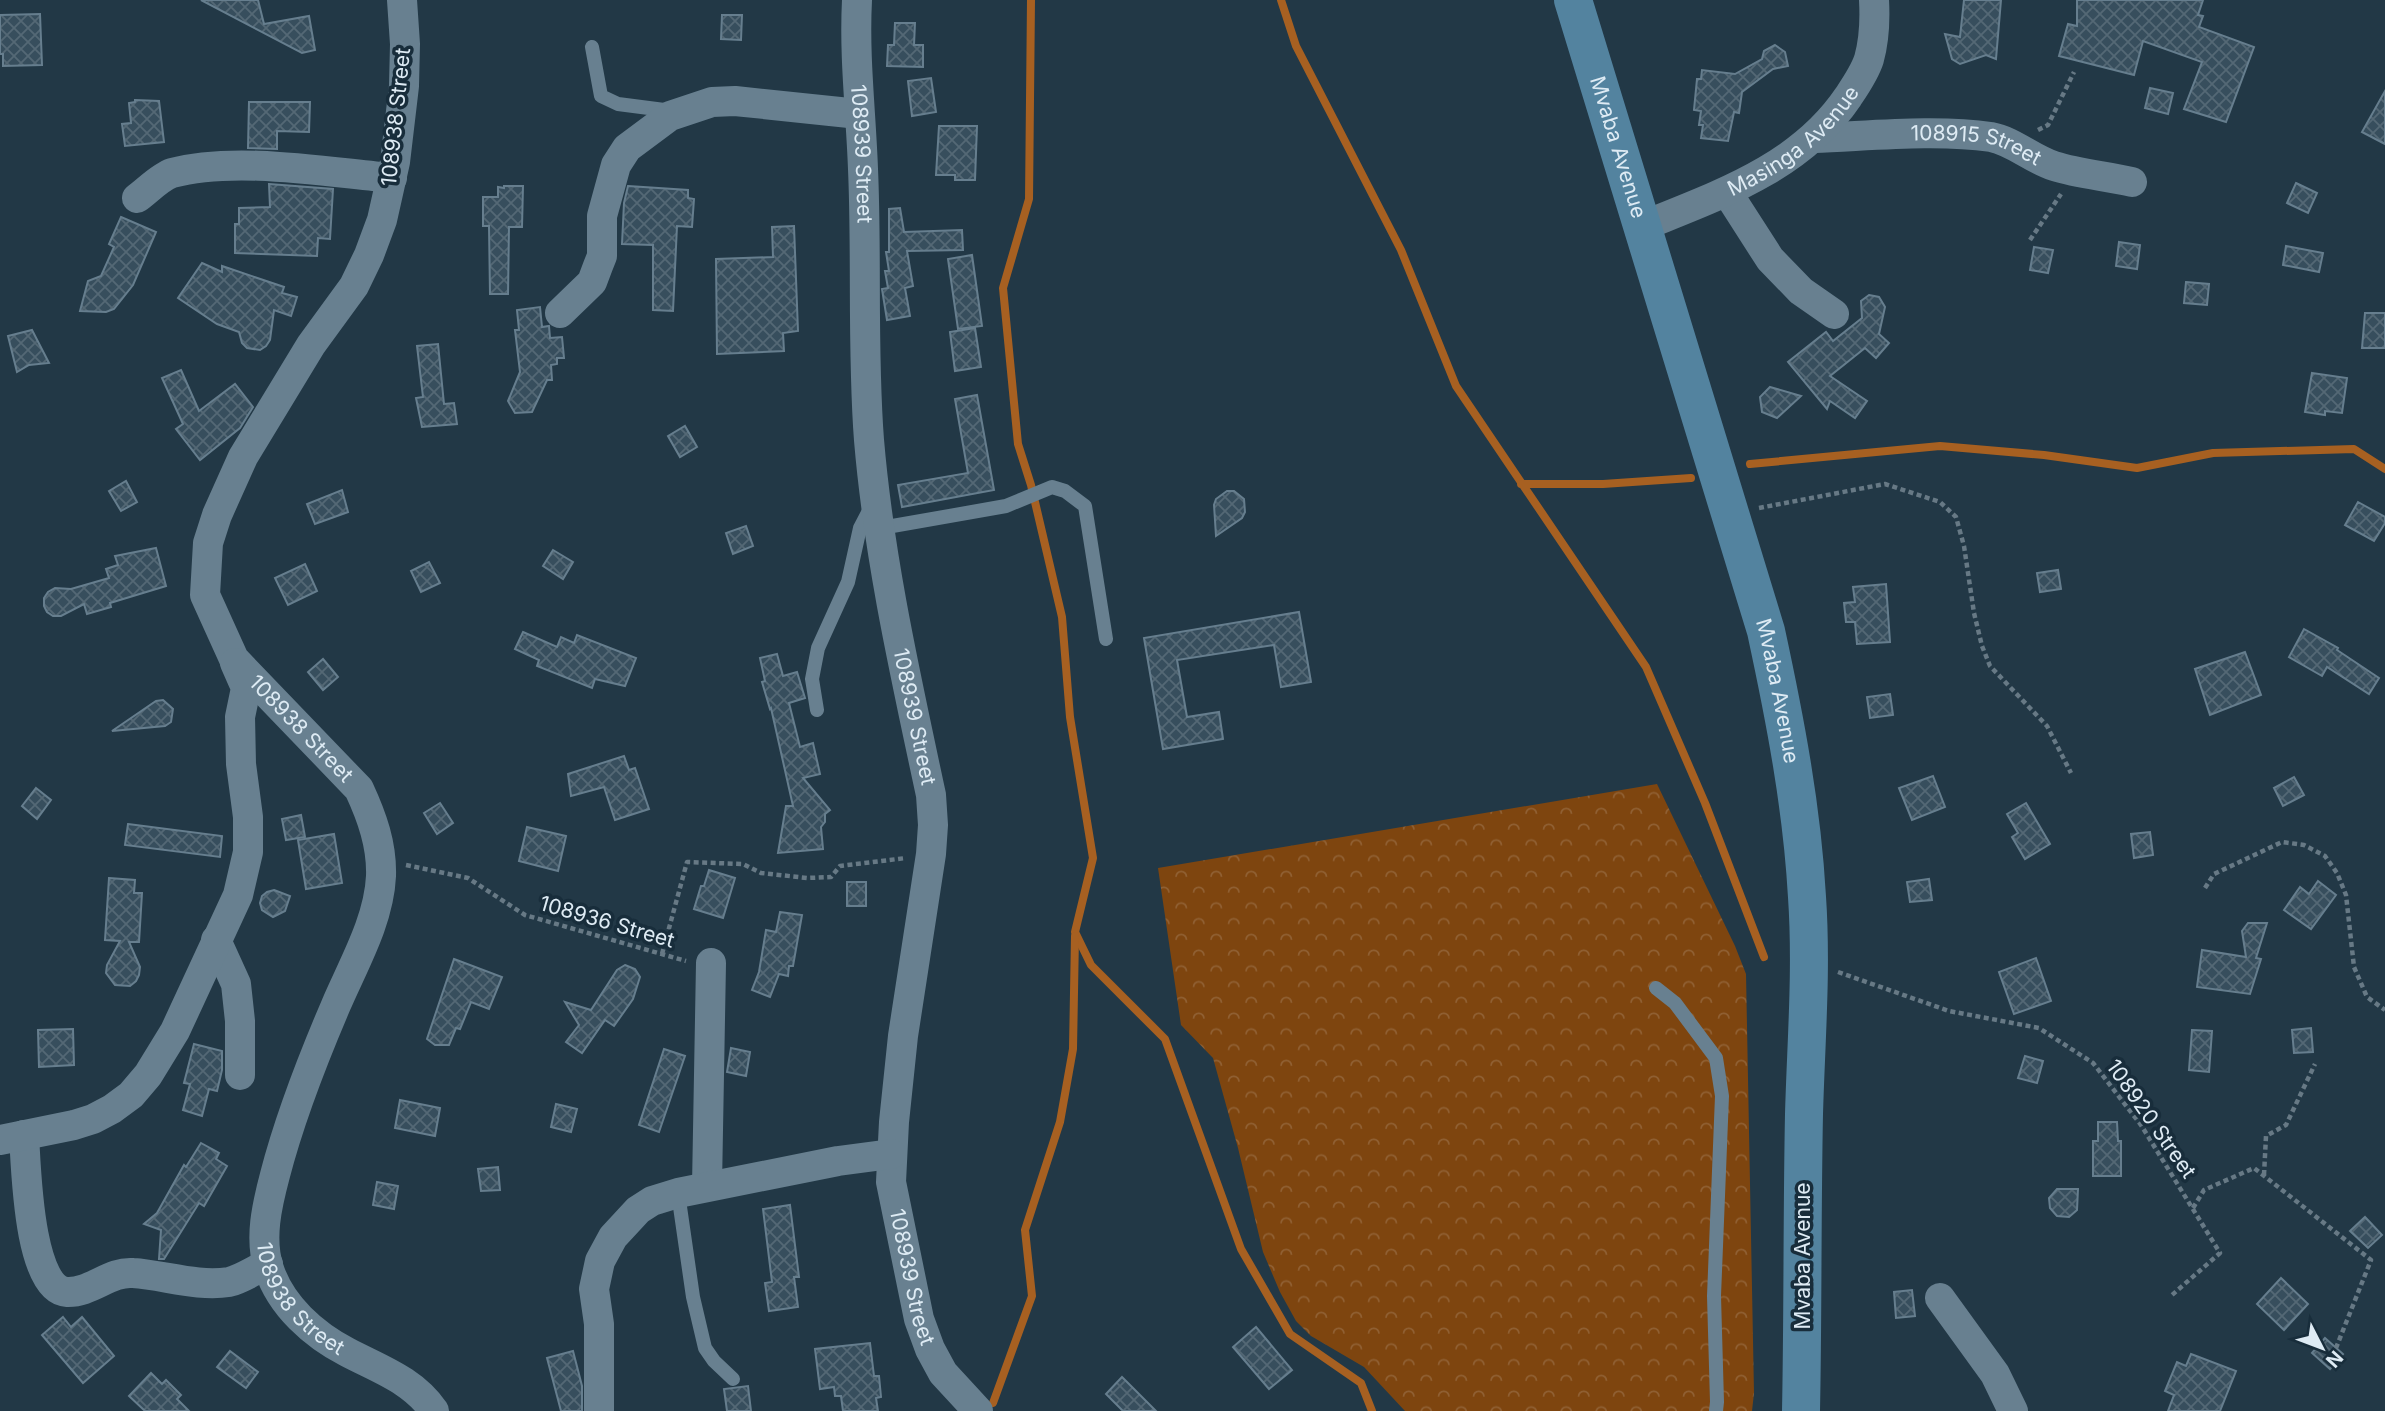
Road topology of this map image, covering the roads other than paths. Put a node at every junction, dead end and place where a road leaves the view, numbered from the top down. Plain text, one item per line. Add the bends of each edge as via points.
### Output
1 (402, 0) edge
2 (857, 0) edge
3 (1573, 0) edge
4 (1874, 0) edge
5 (592, 47) dead end
6 (680, 112) junction
7 (859, 114) junction
8 (1814, 138) junction
9 (392, 178) junction
10 (2132, 182) dead end
11 (1727, 192) junction
12 (137, 198) dead end
13 (1643, 226) junction
14 (560, 313) dead end
15 (1834, 314) dead end
16 (876, 498) junction
17 (881, 528) junction
18 (1106, 639) dead end
19 (234, 659) junction
20 (817, 710) dead end
21 (216, 940) junction
22 (711, 963) road end
23 (1656, 988) dead end
24 (240, 1075) dead end
25 (12, 1137) edge
26 (891, 1154) junction
27 (707, 1186) junction
28 (678, 1193) junction
29 (268, 1264) junction
30 (1940, 1298) dead end
31 (733, 1379) dead end
32 (434, 1411) edge
33 (599, 1411) edge
34 (978, 1411) edge
35 (1716, 1411) edge
36 (1801, 1411) edge
37 (2013, 1411) edge

1 - 9 street, 108938 Street via 404,86
2 - 7 street, 108939 Street
3 - 13 street, Mvaba Avenue
4 - 8 street, Masinga Avenue via 1869,60 1842,106
5 - 6 lane via 601,96 618,104
6 - 7 street via 712,102 735,101
6 - 14 street via 627,148 616,165 602,216 602,256 592,282
7 - 16 street, 108939 Street via 866,393
8 - 10 street, 108915 Street via 1992,138 2055,166
8 - 11 street, Masinga Avenue via 1765,173
9 - 12 street via 209,167 169,174
9 - 19 street, 108938 Street via 382,220 354,286 311,345 243,457 208,542 205,596
11 - 13 street, Masinga Avenue
11 - 15 street via 1770,259 1801,291
13 - 36 street, Mvaba Avenue via 1766,631 1799,804 1810,962
16 - 17 street, 108939 Street
16 - 20 lane via 860,528 848,582 818,648 813,679
17 - 18 lane via 1006,506 1052,486 1065,491 1085,506
17 - 26 street, 108939 Street via 933,825
19 - 21 street via 246,688 240,717 248,852 238,895
19 - 29 street, 108938 Street via 359,789 381,860 378,901 304,1082 281,1153 267,1206
21 - 24 street via 236,984
21 - 25 street via 175,1031 131,1096 93,1119
22 - 27 street
23 - 35 lane via 1675,1003 1716,1058 1722,1096 1714,1296
25 - 29 street via 43,1267 51,1285 64,1292 84,1290 129,1273 230,1282
26 - 27 street
26 - 34 street, 108939 Street via 891,1182 919,1319 943,1373
27 - 28 street
28 - 31 lane via 705,1348
28 - 33 street via 638,1210 613,1237 600,1261 594,1289 599,1324
29 - 32 street, 108938 Street via 278,1289 306,1324 345,1351 405,1381
30 - 37 street via 1995,1374

